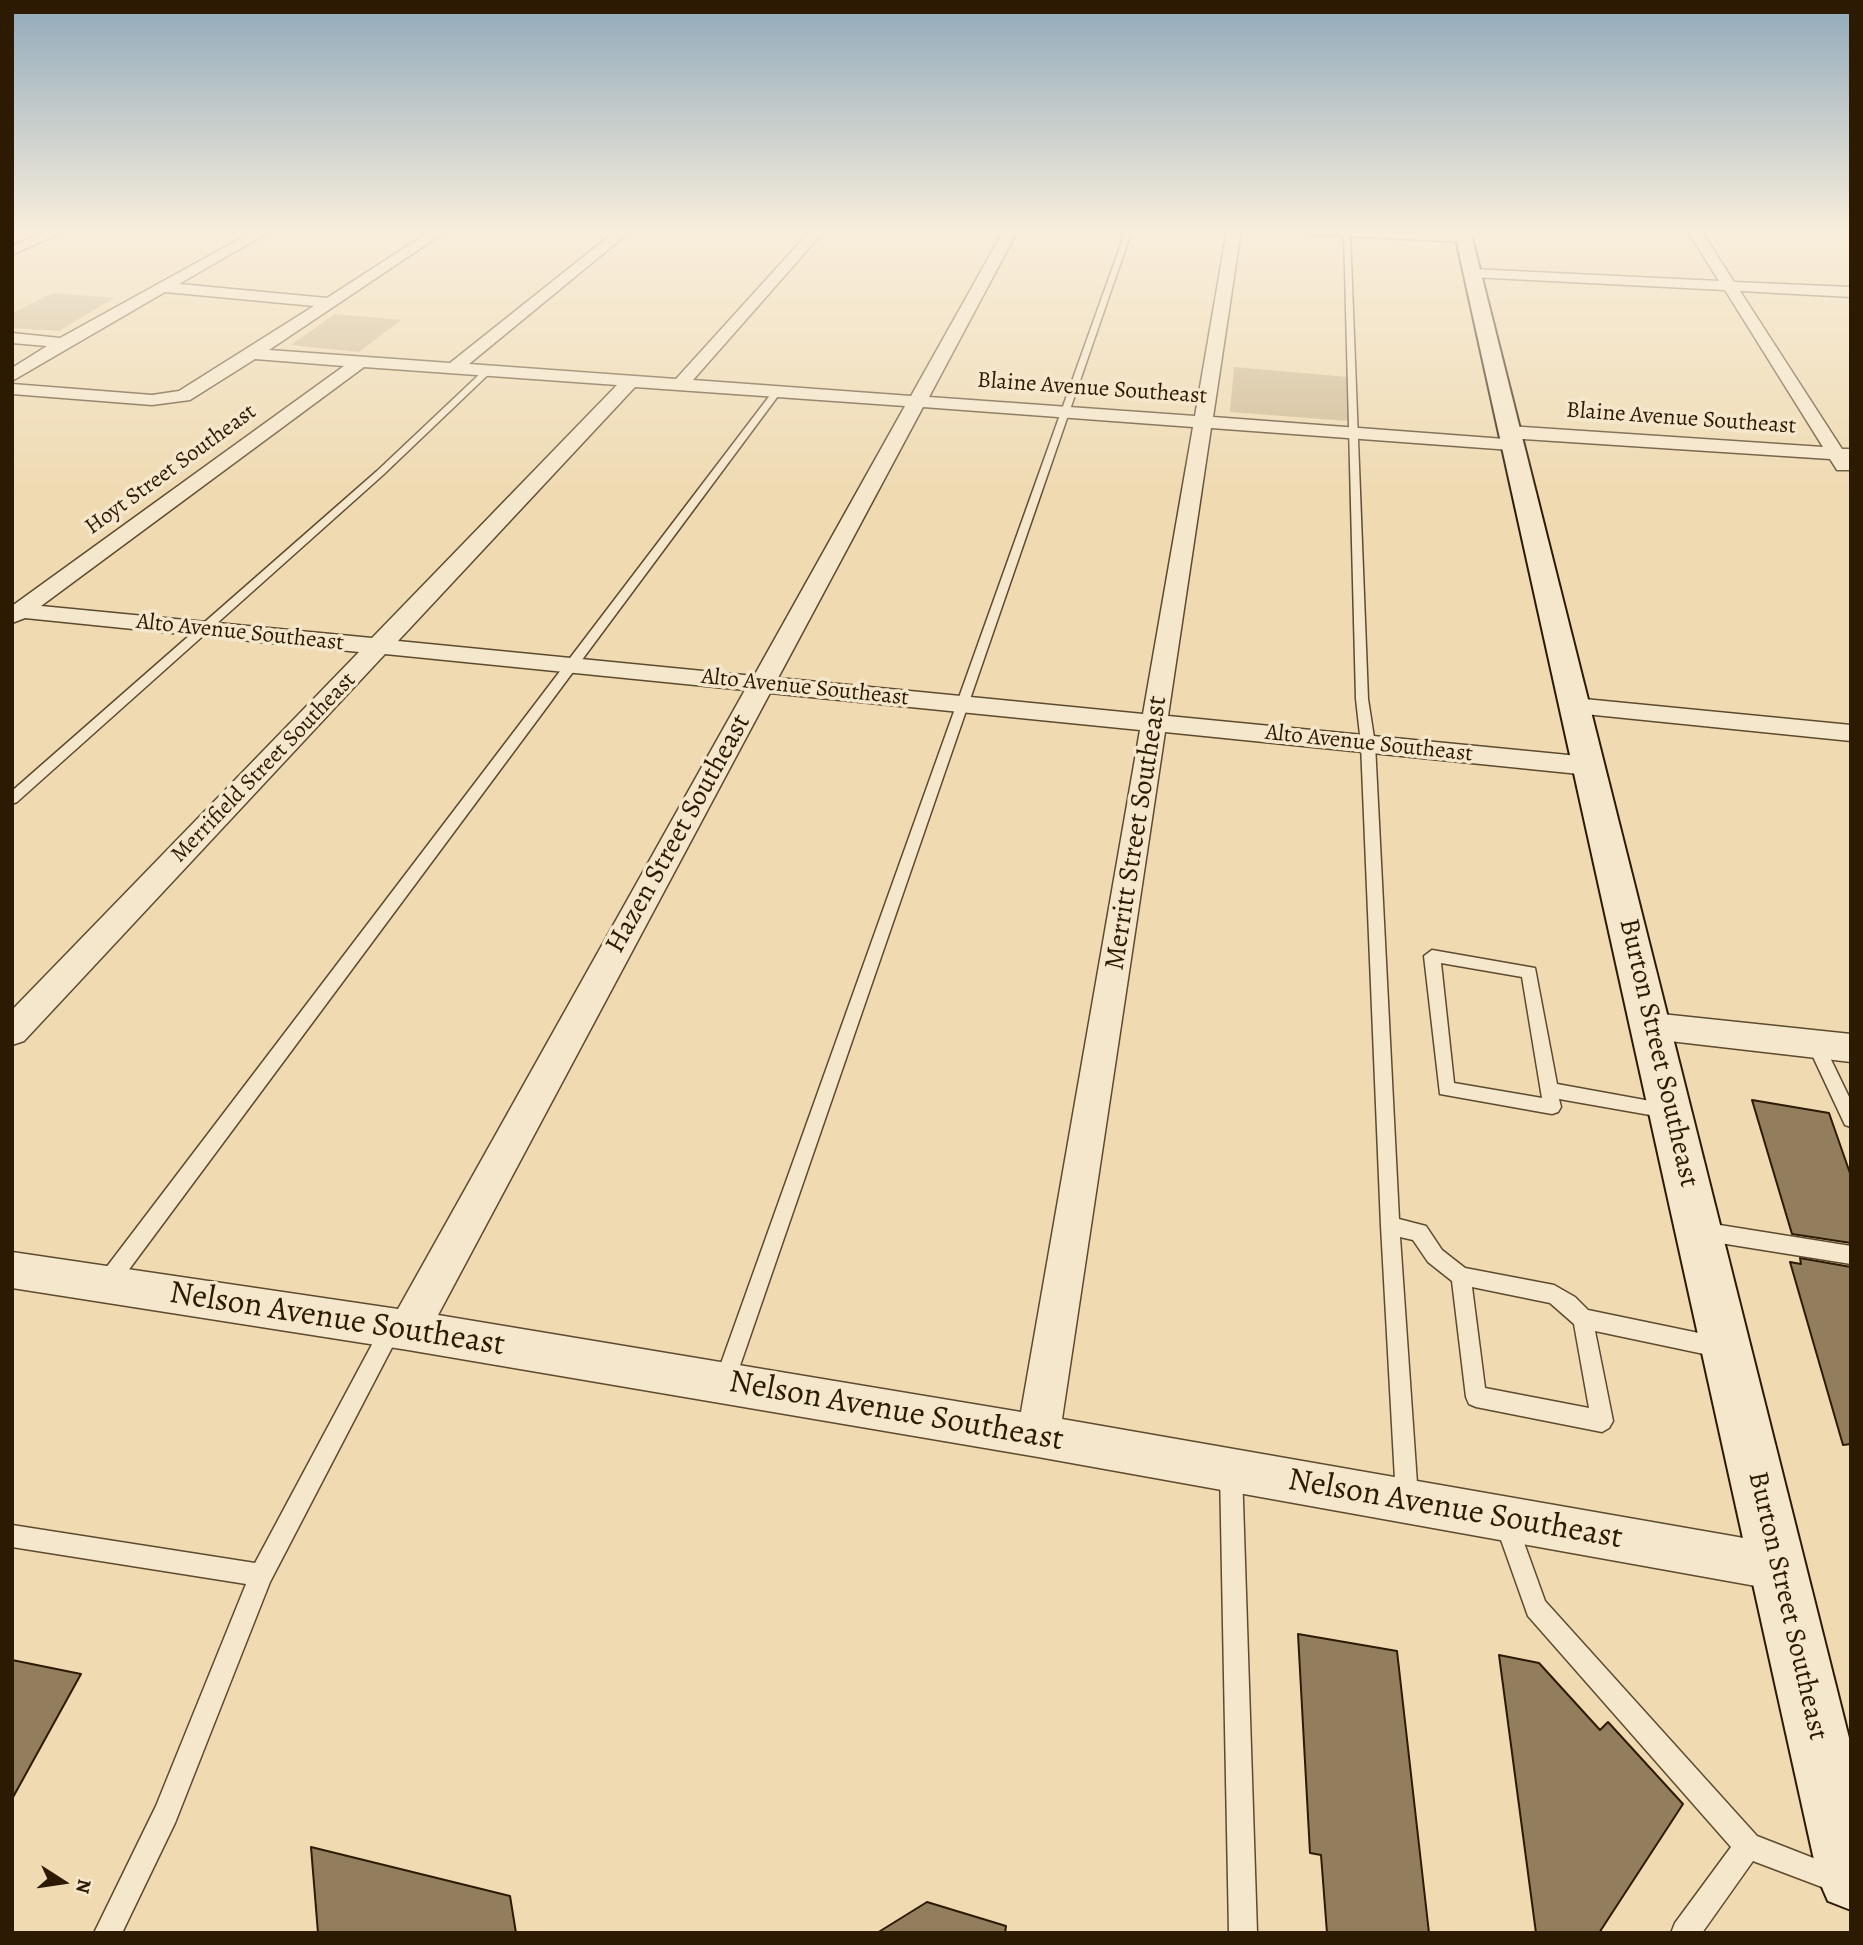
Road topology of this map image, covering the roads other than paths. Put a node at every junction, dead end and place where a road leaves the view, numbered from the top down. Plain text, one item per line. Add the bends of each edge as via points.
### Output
1 (101, 321) edge
2 (302, 321) edge
3 (512, 321) edge
4 (737, 321) edge
5 (961, 321) edge
6 (1096, 321) edge
7 (1219, 321) edge
8 (1350, 321) edge
9 (1483, 321) edge
10 (1753, 321) edge
11 (12, 338) edge
12 (63, 343) junction
13 (251, 354) junction
14 (359, 363) junction
15 (453, 369) junction
16 (488, 371) junction
17 (15, 373) edge
18 (631, 381) junction
19 (680, 386) junction
20 (12, 389) edge
21 (777, 392) junction
22 (918, 401) junction
23 (12, 404) edge
24 (1064, 412) junction
25 (1202, 422) junction
26 (1354, 433) junction
27 (1509, 438) junction
28 (1844, 455) edge
29 (1851, 476) edge
30 (16, 614) edge
31 (206, 629) junction
32 (381, 646) junction
33 (571, 665) junction
34 (761, 684) junction
35 (962, 704) junction
36 (1574, 706) junction
37 (1156, 723) junction
38 (1851, 733) edge
39 (1368, 744) junction
40 (1589, 766) junction
41 (12, 799) edge
42 (1652, 1026) junction
43 (12, 1032) edge
44 (1815, 1044) junction
45 (1851, 1048) edge
46 (1549, 1090) junction
47 (1673, 1112) junction
48 (1851, 1120) edge
49 (1390, 1226) junction
50 (1700, 1231) junction
51 (1851, 1255) edge
52 (12, 1270) edge
53 (1461, 1276) junction
54 (106, 1284) junction
55 (1583, 1320) junction
56 (400, 1328) junction
57 (1728, 1348) junction
58 (724, 1383) junction
59 (1038, 1436) junction
60 (1231, 1470) junction
61 (1407, 1501) junction
62 (1504, 1519) junction
63 (12, 1536) edge
64 (1778, 1567) junction
65 (261, 1574) junction
66 (1839, 1782) edge
67 (1748, 1846) junction
68 (1851, 1878) edge
69 (1851, 1885) edge
70 (108, 1933) edge
71 (1243, 1933) edge
72 (1685, 1933) edge

1 - 12 street
2 - 13 street
3 - 15 street
4 - 19 street
5 - 22 street, Hazen Street Southeast
6 - 24 lane
7 - 25 street, Merritt Street Southeast
8 - 26 lane
9 - 27 main road, Burton Street Southeast
10 - 28 street
11 - 12 street
12 - 17 street
13 - 14 street, Blaine Avenue Southeast
13 - 20 street via 184,396 152,400
14 - 15 street, Blaine Avenue Southeast
14 - 30 street, Hoyt Street Southeast
15 - 16 street, Blaine Avenue Southeast
16 - 18 street, Blaine Avenue Southeast
16 - 31 lane
18 - 19 street, Blaine Avenue Southeast
18 - 32 street, Merrifield Street Southeast
19 - 21 street, Blaine Avenue Southeast
20 - 23 street via 23,398
21 - 22 street, Blaine Avenue Southeast
21 - 33 lane
22 - 24 street, Blaine Avenue Southeast
22 - 34 street, Hazen Street Southeast
24 - 25 street, Blaine Avenue Southeast
24 - 35 lane
25 - 26 street, Blaine Avenue Southeast
25 - 37 street, Merritt Street Southeast
26 - 27 street, Blaine Avenue Southeast
26 - 39 lane via 1362,699
27 - 28 street, Blaine Avenue Southeast
27 - 36 main road, Burton Street Southeast
28 - 29 street
30 - 31 street, Alto Avenue Southeast
31 - 32 street, Alto Avenue Southeast
31 - 41 lane
32 - 33 street, Alto Avenue Southeast
32 - 43 street, Merrifield Street Southeast
33 - 34 street, Alto Avenue Southeast
33 - 54 lane
34 - 35 street, Alto Avenue Southeast
34 - 56 street, Hazen Street Southeast
35 - 37 street, Alto Avenue Southeast
35 - 58 lane
36 - 38 street
36 - 40 main road, Burton Street Southeast
37 - 39 street, Alto Avenue Southeast
37 - 59 street, Merritt Street Southeast
39 - 40 street, Alto Avenue Southeast
39 - 49 lane
40 - 42 main road, Burton Street Southeast
42 - 44 street
42 - 47 main road, Burton Street Southeast
44 - 45 street
44 - 48 lane
46 - 46 lane via 1529,971 1432,956 1446,1089 1552,1107
46 - 47 lane
47 - 50 main road, Burton Street Southeast
49 - 53 lane via 1419,1232 1435,1256
49 - 61 lane
50 - 51 lane
50 - 57 main road, Burton Street Southeast
52 - 54 street, Nelson Avenue Southeast
53 - 55 lane via 1553,1294
53 - 55 lane via 1476,1397 1602,1421
54 - 56 street, Nelson Avenue Southeast
55 - 57 lane
56 - 58 street, Nelson Avenue Southeast
56 - 65 lane
57 - 64 main road, Burton Street Southeast
58 - 59 street, Nelson Avenue Southeast
59 - 60 street, Nelson Avenue Southeast
60 - 61 street, Nelson Avenue Southeast
60 - 71 lane
61 - 62 street, Nelson Avenue Southeast
62 - 64 street, Nelson Avenue Southeast
62 - 67 lane via 1536,1608
63 - 65 lane
64 - 66 main road, Burton Street Southeast
65 - 70 lane via 166,1814
66 - 68 main road, Burton Street Southeast
67 - 69 lane
67 - 72 lane

